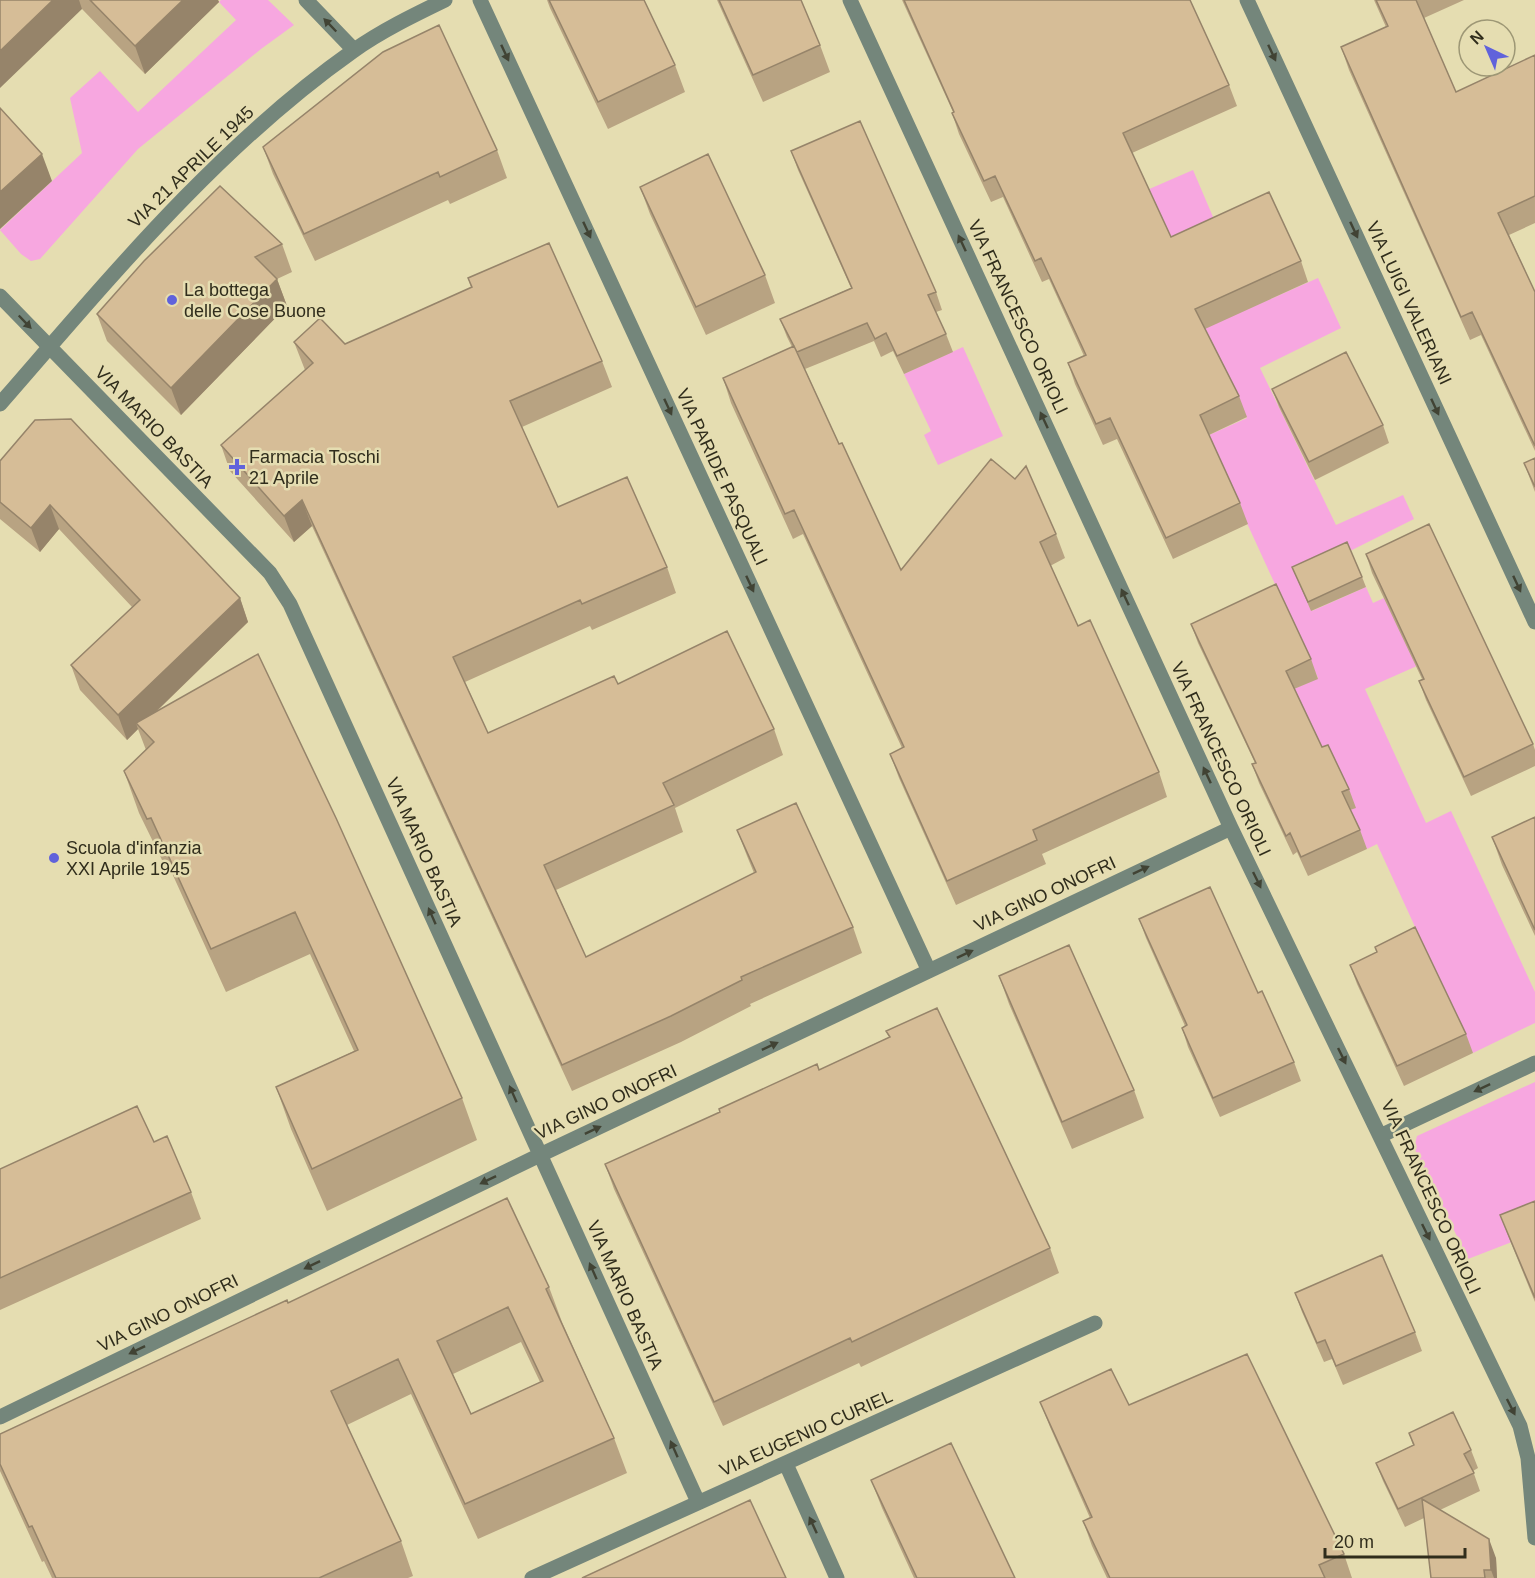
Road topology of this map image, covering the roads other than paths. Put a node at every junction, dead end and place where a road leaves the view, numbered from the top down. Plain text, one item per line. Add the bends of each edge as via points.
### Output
1 (306, 0) edge
2 (445, 0) edge
3 (480, 0) edge
4 (850, 0) edge
5 (1247, 0) edge
6 (354, 50) junction
7 (0, 296) edge
8 (49, 348) junction
9 (0, 404) edge
10 (1535, 622) edge
11 (1231, 828) junction
12 (929, 971) junction
13 (1535, 1063) edge
14 (1380, 1136) junction
15 (540, 1155) junction
16 (1095, 1323) dead end
17 (0, 1417) edge
18 (786, 1464) junction
19 (698, 1502) junction
20 (1535, 1538) edge
21 (532, 1578) edge
22 (837, 1578) edge

6 -> 1 street
2 - 6 street, VIA 21 APRILE 1945
3 -> 12 street, VIA PARIDE PASQUALI
11 -> 4 street, VIA FRANCESCO ORIOLI
5 -> 10 street, VIA LUIGI VALERIANI
6 - 8 street, VIA 21 APRILE 1945 via 284,104 216,167 128,257
7 -> 8 street, VIA MARIO BASTIA
8 - 9 street, VIA 21 APRILE 1945
15 -> 8 street, VIA MARIO BASTIA via 290,604 270,573
12 -> 11 street, VIA GINO ONOFRI
11 -> 14 street, VIA FRANCESCO ORIOLI
15 -> 12 street, VIA GINO ONOFRI
13 -> 14 street
14 -> 20 street, VIA FRANCESCO ORIOLI via 1520,1426 1528,1458
15 -> 17 street, VIA GINO ONOFRI
19 -> 15 street, VIA MARIO BASTIA
16 - 18 street, VIA EUGENIO CURIEL
18 - 19 street, VIA EUGENIO CURIEL
22 -> 18 street
19 - 21 street, VIA EUGENIO CURIEL

